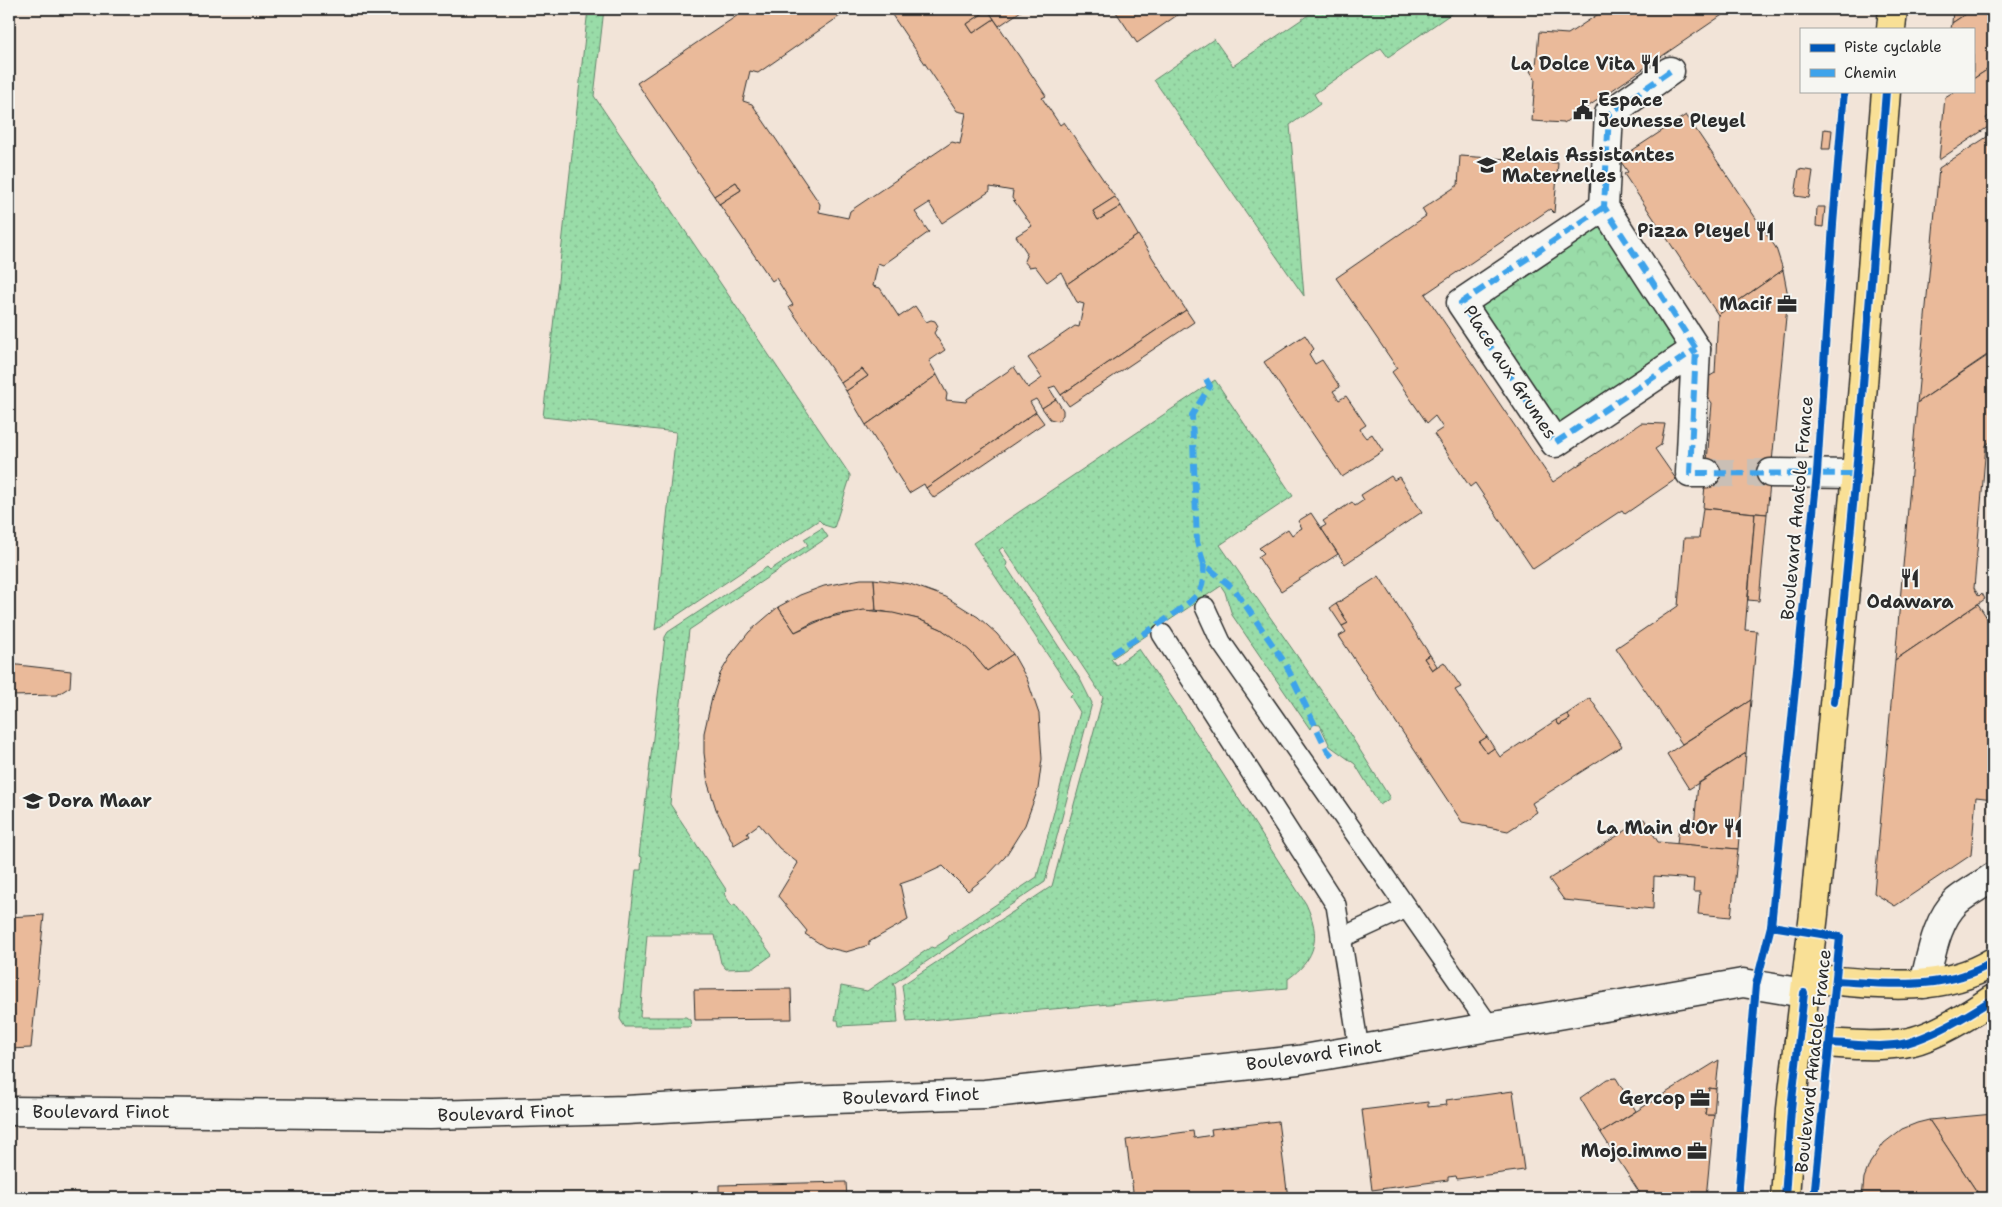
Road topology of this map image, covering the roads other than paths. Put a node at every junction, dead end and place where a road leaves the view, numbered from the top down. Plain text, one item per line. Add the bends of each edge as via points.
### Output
1 (1893, 9) edge
2 (1891, 28) edge
3 (1670, 71) dead end
4 (1886, 92) edge
5 (1604, 207) junction
6 (1696, 349) junction
7 (1706, 473) tunnel mouth
8 (1771, 473) tunnel mouth
9 (1856, 474) junction
10 (1205, 607) dead end
11 (1162, 634) dead end
12 (1993, 877) edge
13 (1406, 908) junction
14 (1341, 938) junction
15 (1993, 962) edge
16 (1924, 984) junction
17 (1805, 986) junction
18 (1993, 999) edge
19 (1490, 1026) junction
20 (1799, 1041) junction
21 (1359, 1049) junction
22 (9, 1111) edge
23 (1785, 1198) edge

1 - 2 main road
3 - 5 street via 1609,114
4 - 9 main road, Boulevard Anatole France
5 - 6 street
5 - 6 street, Place aux Grumes via 1461,303 1556,443
6 - 7 street via 1690,473
8 - 9 street
9 - 17 main road, Boulevard Anatole France
10 - 13 lane via 1221,642
11 - 14 lane via 1336,905
12 - 16 street via 1957,901 1946,915
13 - 14 lane
13 - 19 lane
14 - 21 lane
15 - 16 main road via 1962,976
16 - 17 main road
17 - 19 street, Boulevard Finot via 1743,983
17 - 20 main road, Boulevard Anatole France
18 - 20 main road via 1955,1022 1906,1043 1874,1046
19 - 21 street, Boulevard Finot
20 - 23 main road, Boulevard Anatole France
21 - 22 street, Boulevard Finot via 1298,1060 985,1094 428,1115

